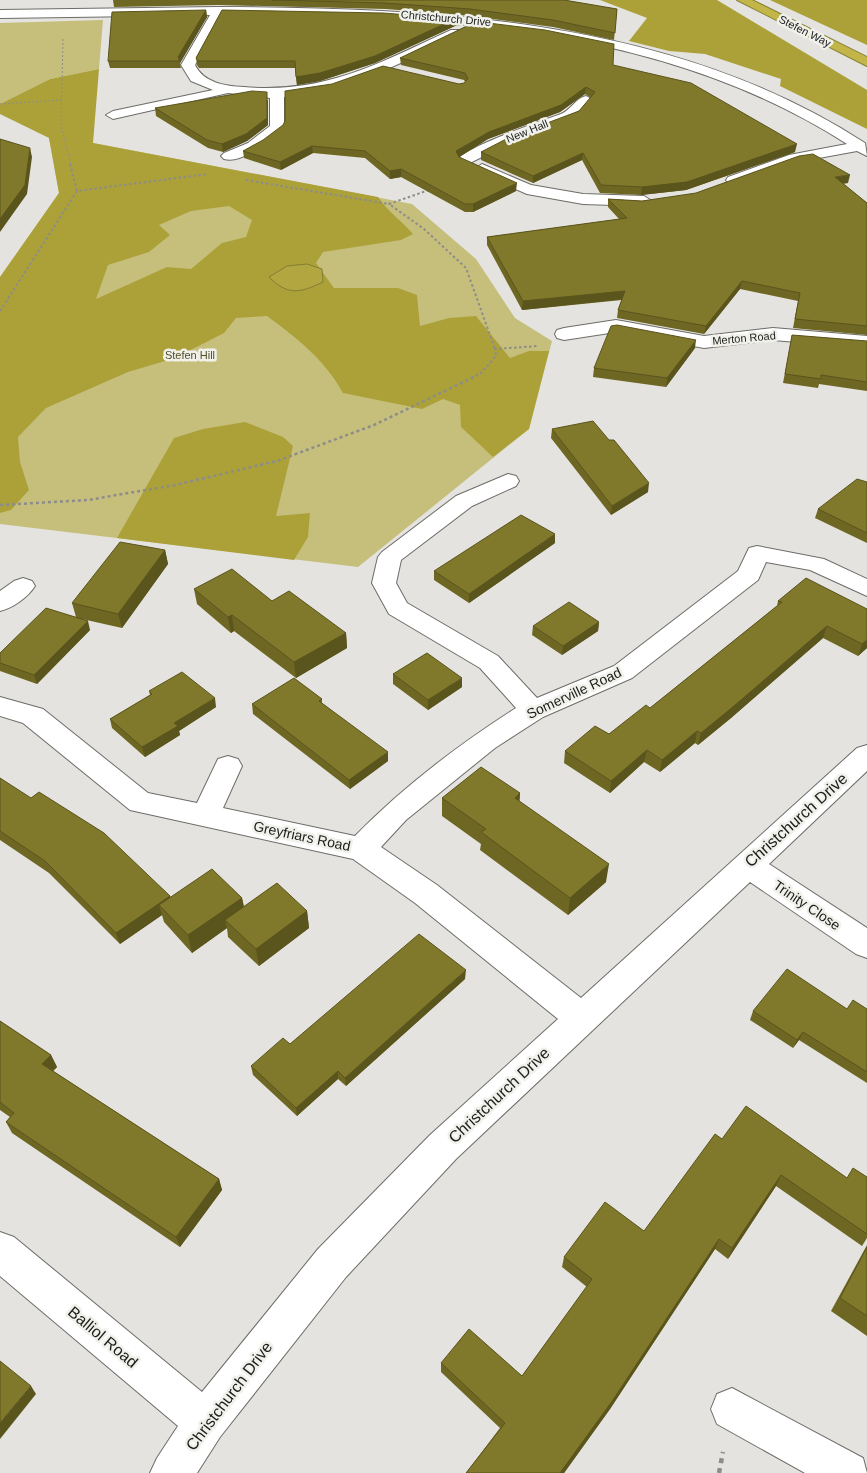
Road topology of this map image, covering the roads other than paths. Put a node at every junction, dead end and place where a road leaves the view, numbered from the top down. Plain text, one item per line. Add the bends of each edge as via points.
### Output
1 (743, 0) edge
2 (134, 6) edge
3 (360, 6) edge
4 (218, 11) junction
5 (0, 14) edge
6 (460, 31) edge
7 (867, 62) edge
8 (382, 67) junction
9 (401, 72) edge
10 (224, 89) junction
11 (277, 94) junction
12 (586, 100) edge
13 (113, 115) dead end
14 (863, 149) edge
15 (229, 156) dead end
16 (717, 186) edge
17 (660, 199) edge
18 (775, 314) dead end
19 (564, 334) road end
20 (786, 335) junction
21 (867, 342) edge
22 (508, 481) dead end
23 (23, 586) dead end
24 (867, 588) edge
25 (0, 603) edge
26 (0, 706) edge
27 (533, 710) junction
28 (867, 755) edge
29 (228, 766) dead end
30 (204, 816) junction
31 (361, 849) junction
32 (748, 865) junction
33 (867, 945) edge
34 (581, 1018) junction
35 (0, 1251) edge
36 (732, 1409) dead end
37 (205, 1422) junction
38 (172, 1473) edge
39 (848, 1473) edge

1 - 7 highway, Stefen Way
2 - 4 street, Christchurch Drive
2 - 5 street, Christchurch Drive
3 - 4 street, Christchurch Drive
3 - 14 street, Christchurch Drive via 502,23 651,53 774,98 818,120
4 - 10 street via 188,65 196,78
6 - 8 street
8 - 9 street
8 - 11 street via 314,91
10 - 11 street
10 - 13 street via 218,93
11 - 15 street via 277,128 253,146
12 - 17 street, New Hall via 573,114 504,140 465,160 527,189 583,199 641,202
14 - 16 street via 794,158
18 - 20 street
19 - 20 street, Merton Road via 616,326 704,342
20 - 21 street, Merton Road
22 - 27 street via 464,500 390,557 384,582 398,608 489,662
23 - 25 street
24 - 27 street, Somerville Road via 816,564 757,553 749,575 623,672
26 - 30 street, Greyfriars Road via 32,716 140,802
27 - 31 street, Somerville Road via 485,740 396,812
28 - 32 street, Christchurch Drive
29 - 30 street
30 - 31 street, Greyfriars Road
31 - 34 street, Greyfriars Road via 426,894
32 - 33 street, Trinity Close
32 - 34 street, Christchurch Drive
34 - 37 street, Christchurch Drive via 443,1148 332,1263
35 - 37 street, Balliol Road
36 - 39 street
37 - 38 street, Christchurch Drive

